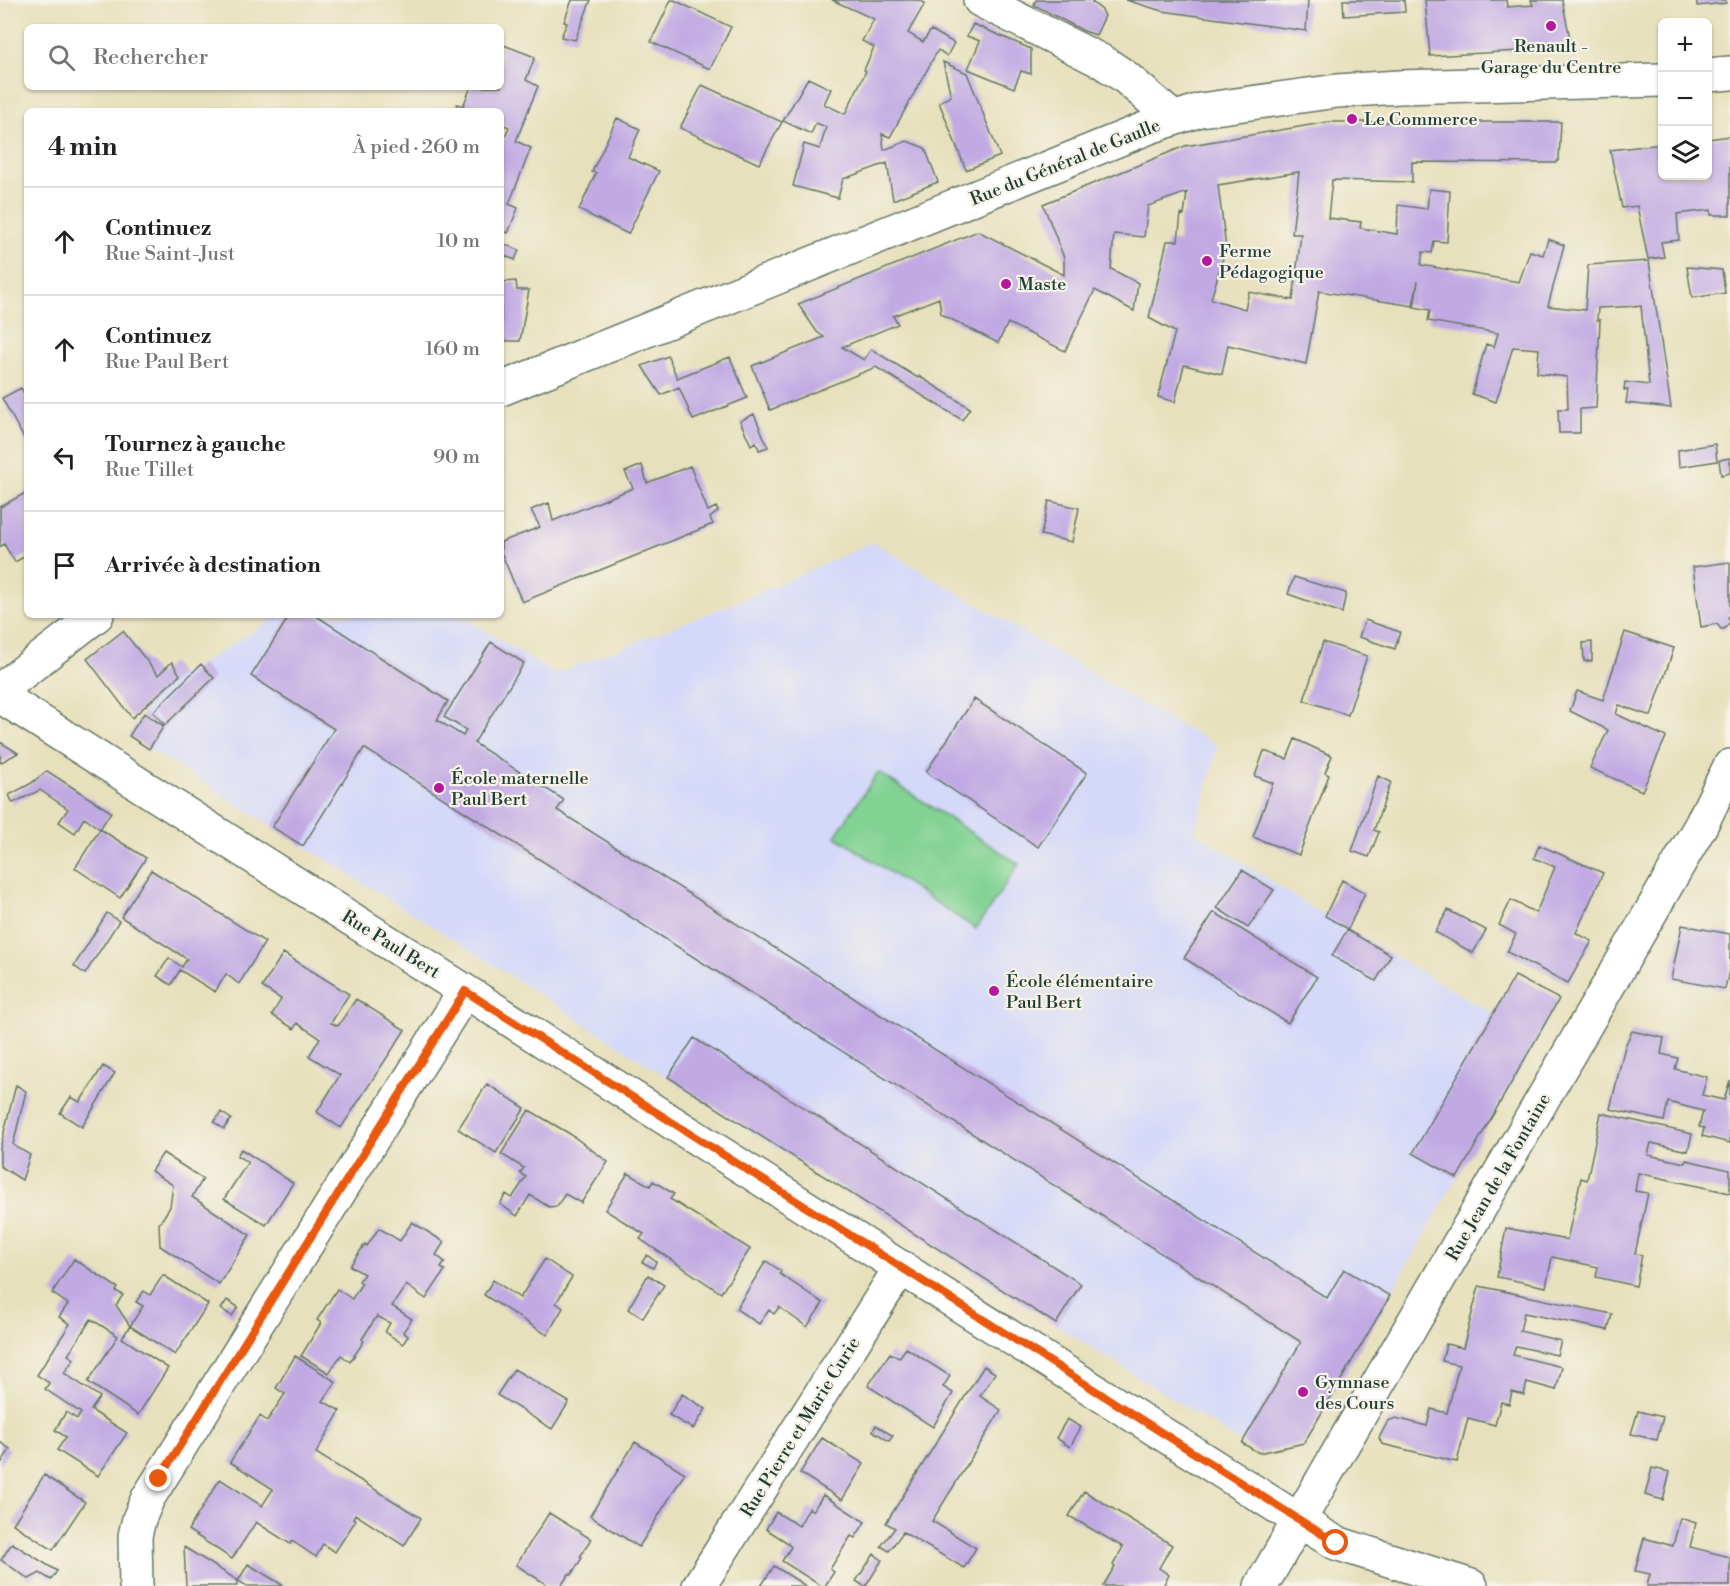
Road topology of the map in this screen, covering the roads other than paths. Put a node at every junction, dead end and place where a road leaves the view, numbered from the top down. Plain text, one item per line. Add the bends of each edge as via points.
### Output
1 (980, 0) edge
2 (1730, 73) edge
3 (1712, 75) edge
4 (1658, 80) edge
5 (1173, 118) junction
6 (504, 388) edge
7 (93, 618) edge
8 (0, 690) edge
9 (0, 696) edge
10 (1730, 766) edge
11 (465, 991) junction
12 (900, 1267) junction
13 (1299, 1520) junction
14 (136, 1586) edge
15 (699, 1586) edge
16 (1261, 1586) edge
17 (1471, 1586) edge

1 - 5 street via 1103,62
2 - 3 street
4 - 5 street, Rue du Général de Gaulle via 1337,91 1200,110
5 - 6 street, Rue du Général de Gaulle
7 - 8 street
9 - 11 street, Rue Paul Bert
10 - 13 street, Rue Jean de la Fontaine via 1701,825
11 - 12 street, Rue Paul Bert
11 - 14 street via 148,1498 135,1536
12 - 13 street, Rue Paul Bert
12 - 15 street, Rue Pierre et Marie Curie
13 - 16 street, Rue Jean de la Fontaine
13 - 17 street, Rue Paul Bert via 1336,1543

